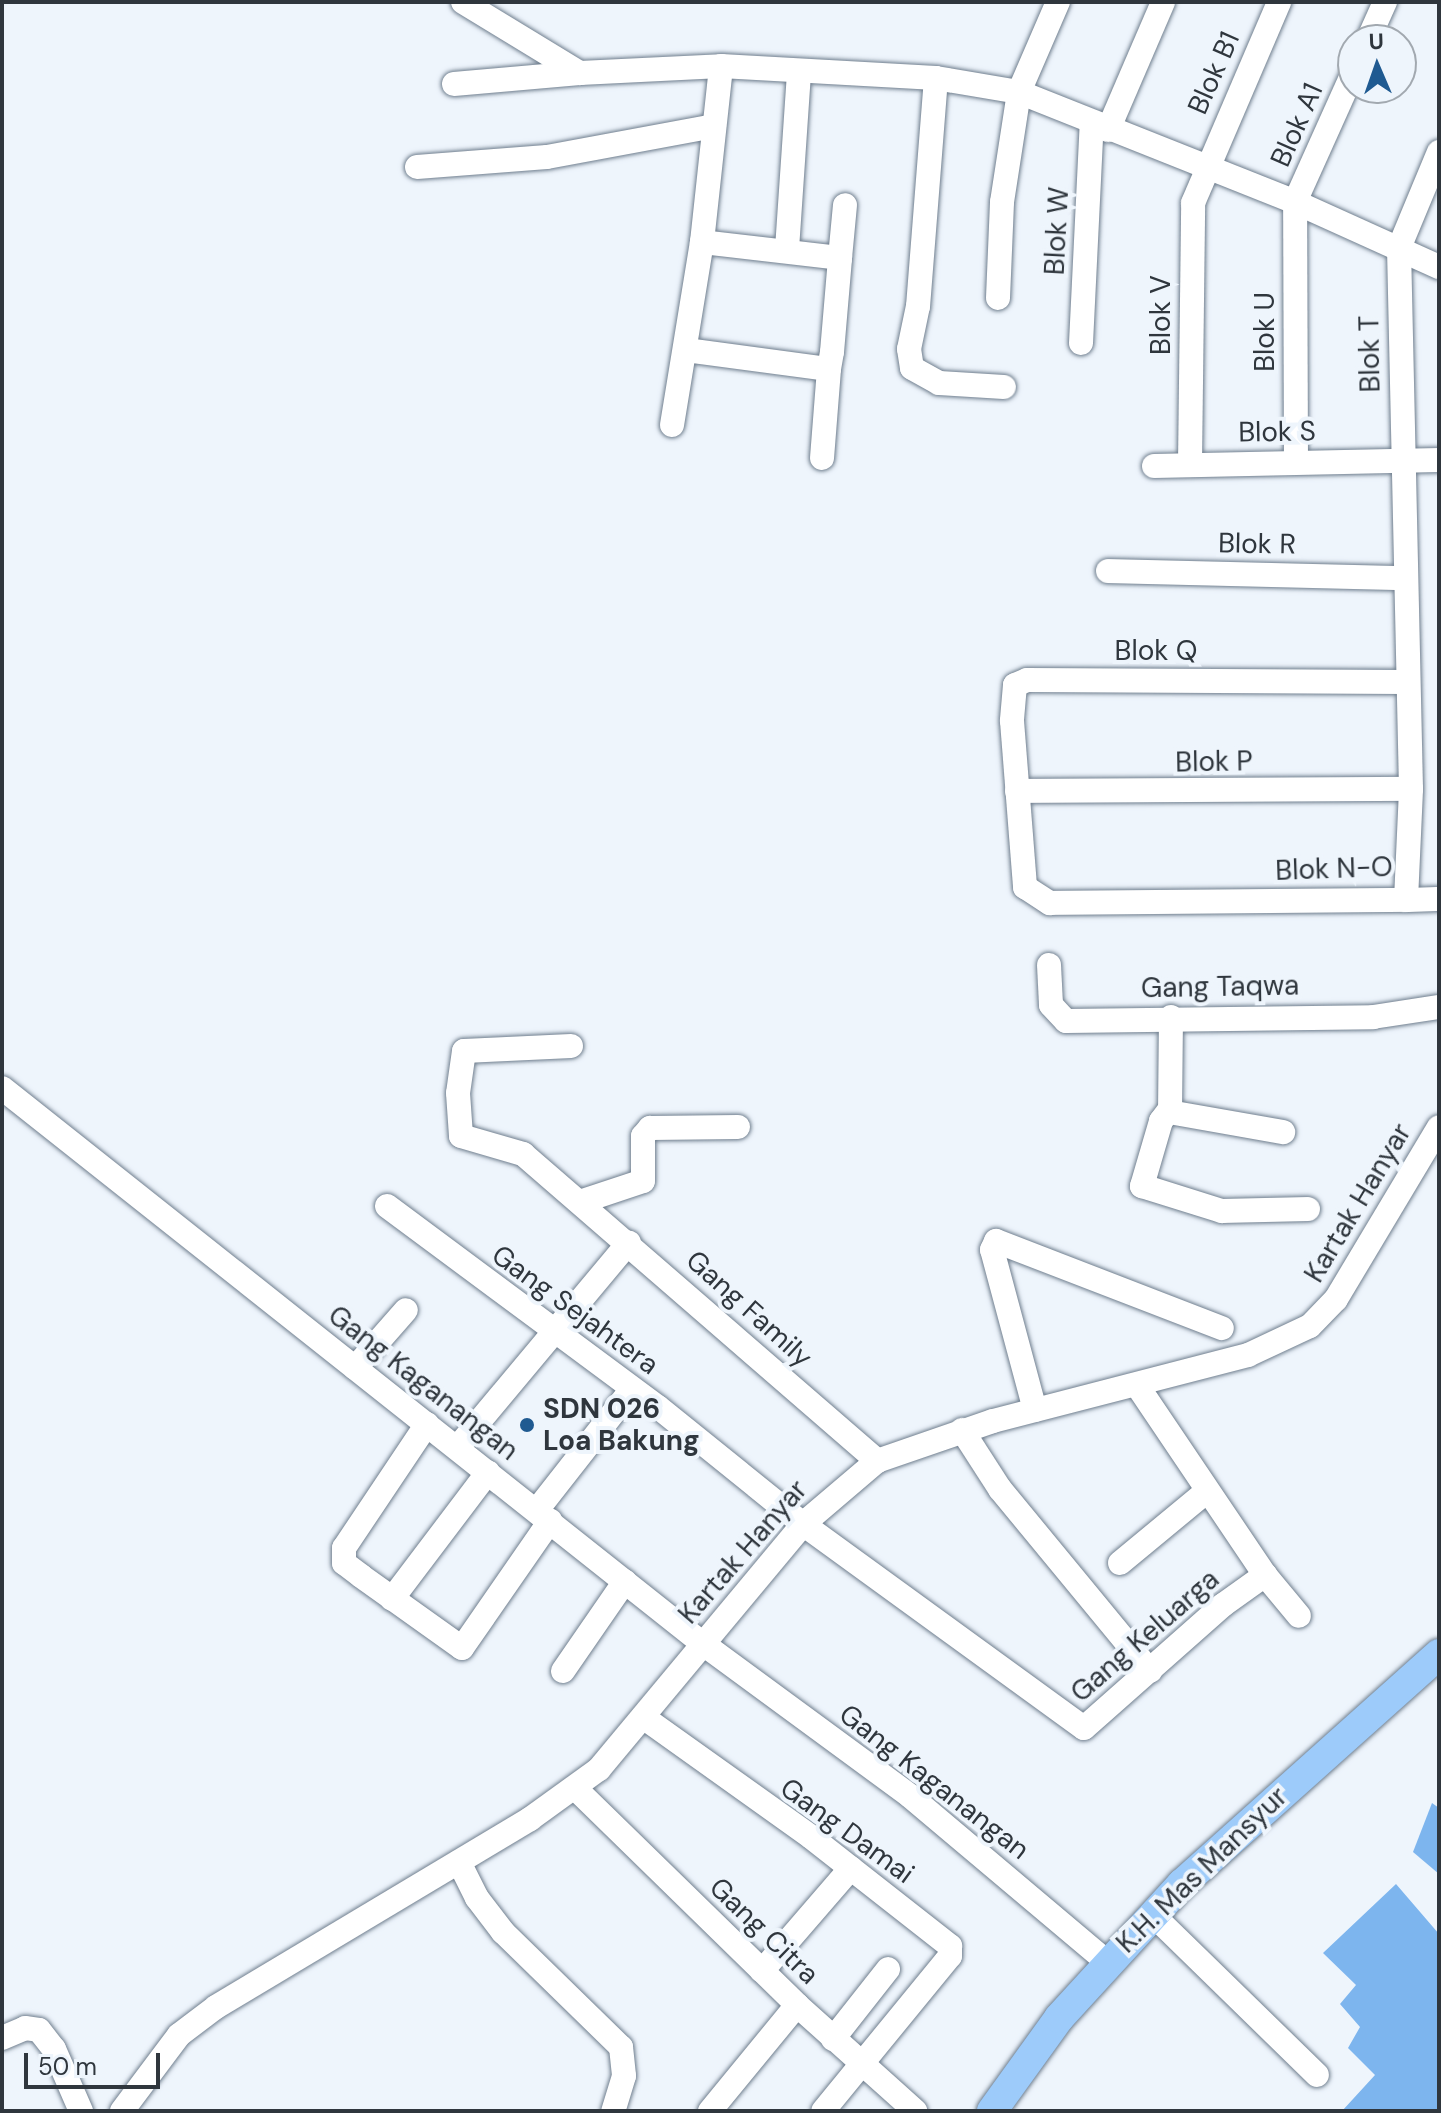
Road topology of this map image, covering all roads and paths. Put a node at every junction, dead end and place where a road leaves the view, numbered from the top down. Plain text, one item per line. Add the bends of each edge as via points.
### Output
1 (463, 2) edge
2 (1058, 2) edge
3 (1163, 2) edge
4 (1279, 2) edge
5 (1385, 2) edge
6 (1375, 24) edge
7 (721, 66) junction
8 (799, 71) junction
9 (580, 73) junction
10 (936, 78) junction
11 (454, 84) dead end
12 (1019, 92) junction
13 (1339, 104) edge
14 (714, 126) junction
15 (1100, 126) junction
16 (1439, 152) edge
17 (417, 167) dead end
18 (1204, 169) junction
19 (1295, 202) junction
20 (845, 205) dead end
21 (702, 242) junction
22 (1399, 248) junction
23 (787, 249) junction
24 (840, 258) junction
25 (1439, 267) edge
26 (998, 298) dead end
27 (1081, 343) dead end
28 (686, 350) junction
29 (829, 369) junction
30 (1004, 387) dead end
31 (672, 425) dead end
32 (822, 458) dead end
33 (1407, 460) junction
34 (1439, 460) edge
35 (1296, 461) junction
36 (1190, 464) junction
37 (1154, 466) dead end
38 (1108, 571) dead end
39 (1404, 578) junction
40 (1405, 682) junction
41 (1411, 789) junction
42 (1017, 791) junction
43 (1424, 900) edge
44 (1049, 965) dead end
45 (1425, 1010) edge
46 (1171, 1017) junction
47 (571, 1046) dead end
48 (2, 1088) edge
49 (1169, 1112) junction
50 (738, 1127) dead end
51 (1439, 1127) edge
52 (1283, 1132) dead end
53 (583, 1201) junction
54 (387, 1206) dead end
55 (1308, 1209) dead end
56 (629, 1242) junction
57 (406, 1310) dead end
58 (1222, 1328) dead end
59 (556, 1336) junction
60 (355, 1368) junction
61 (1138, 1387) junction
62 (632, 1389) junction
63 (1035, 1410) junction
64 (427, 1424) junction
65 (962, 1430) junction
66 (457, 1448) junction
67 (877, 1461) junction
68 (488, 1472) junction
69 (1207, 1491) junction
70 (543, 1515) junction
71 (803, 1524) junction
72 (1120, 1563) dead end
73 (1265, 1575) junction
74 (625, 1581) junction
75 (392, 1599) junction
76 (1299, 1616) dead end
77 (702, 1643) junction
78 (1439, 1654) edge
79 (563, 1671) dead end
80 (1150, 1671) junction
81 (643, 1717) junction
82 (576, 1789) junction
83 (459, 1862) junction
84 (851, 1868) junction
85 (1153, 1915) junction
86 (1108, 1963) junction
87 (888, 1969) dead end
88 (762, 1971) junction
89 (797, 2005) junction
90 (2, 2038) edge
91 (833, 2039) junction
92 (861, 2065) junction
93 (1317, 2075) dead end
94 (81, 2111) edge
95 (122, 2111) edge
96 (613, 2111) edge
97 (710, 2111) edge
98 (823, 2111) edge
99 (915, 2111) edge
100 (992, 2111) edge

1 - 9 street
2 - 12 street
3 - 15 street
4 - 18 street, Blok B1
5 - 6 street
7 - 8 street
7 - 9 street
7 - 14 street
8 - 10 street
8 - 23 street
9 - 11 street
10 - 12 street
10 - 30 street via 919,290 909,349 912,368 939,383
12 - 15 street
12 - 26 street via 1002,202
13 - 19 street, Blok A1
14 - 17 street via 547,157
14 - 21 street
15 - 18 street
15 - 27 street, Blok W
16 - 22 street
18 - 19 street
18 - 36 street, Blok V via 1193,203 1191,240
19 - 22 street
19 - 35 street, Blok U
20 - 24 street
21 - 23 street
21 - 28 street
22 - 25 street
22 - 33 street, Blok T
23 - 24 street
24 - 29 street
28 - 29 street
28 - 31 street
29 - 32 street
33 - 34 street, Blok S
33 - 35 street, Blok S
33 - 39 street, Blok N-O
35 - 36 street, Blok S
36 - 37 street, Blok S
38 - 39 street, Blok R
39 - 40 street, Blok N-O
40 - 41 street, Blok N-O
40 - 42 street, Blok Q via 1027,680 1015,685 1011,695
41 - 42 street, Blok P
41 - 43 street, Blok N-O
42 - 43 street, Blok N-O via 1025,887 1050,903
44 - 46 street, Gang Taqwa via 1048,990 1059,1018
45 - 46 street, Gang Taqwa
46 - 49 street
47 - 53 street, Gang Family via 464,1051 459,1066 459,1127 466,1141 514,1147
48 - 60 street, Gang Kaganangan
49 - 52 street
49 - 55 street via 1161,1121 1142,1186 1222,1211
50 - 53 street via 650,1128 643,1136 643,1181
51 - 61 street, Kartak Hanyar via 1336,1299 1310,1326 1272,1347
53 - 56 street, Gang Family
54 - 59 street, Gang Sejahtera
56 - 59 street
56 - 67 street, Gang Family
57 - 60 street
58 - 63 street via 996,1241 992,1250
59 - 62 street, Gang Sejahtera
59 - 66 street
60 - 64 street, Gang Kaganangan
61 - 63 street, Kartak Hanyar
61 - 69 street, Gang Keluarga
62 - 70 street
62 - 71 street, Gang Sejahtera
63 - 65 street, Kartak Hanyar
64 - 66 street, Gang Kaganangan
64 - 75 street via 342,1556
65 - 67 street, Kartak Hanyar
65 - 80 street via 1000,1489
66 - 68 street, Gang Kaganangan
67 - 71 street, Kartak Hanyar
68 - 70 street, Gang Kaganangan
68 - 75 street
69 - 72 street
69 - 73 street, Gang Keluarga
70 - 74 street, Gang Kaganangan
70 - 75 street via 462,1648
71 - 77 street, Kartak Hanyar
71 - 80 street, Gang Keluarga via 1079,1727 1091,1726
73 - 76 street
73 - 80 street, Gang Keluarga
74 - 77 street, Gang Kaganangan
74 - 79 street
77 - 81 street, Kartak Hanyar
77 - 86 street, Gang Kaganangan via 910,1796
78 - 85 main road, K.H. Mas Mansyur via 1265,1806
81 - 82 street, Kartak Hanyar
81 - 84 street, Gang Damai
82 - 83 street, Kartak Hanyar
82 - 88 street, Gang Citra
83 - 95 street, Kartak Hanyar via 193,2023
83 - 96 street via 503,1932 621,2047 624,2076
84 - 88 street
84 - 92 street, Gang Damai via 950,1946 950,1956
85 - 86 main road, K.H. Mas Mansyur
85 - 93 street
86 - 100 main road, K.H. Mas Mansyur via 1059,2018
87 - 91 street
88 - 89 street, Gang Citra
89 - 91 street, Gang Citra
89 - 97 street
90 - 94 street via 25,2028 39,2030 54,2049
91 - 92 street, Gang Citra
92 - 98 street
92 - 99 street, Gang Citra

